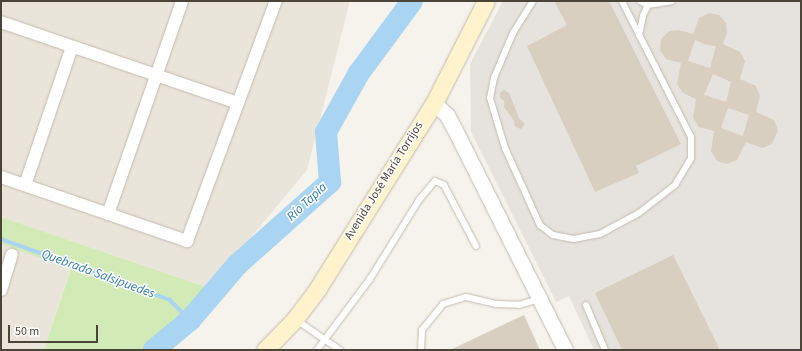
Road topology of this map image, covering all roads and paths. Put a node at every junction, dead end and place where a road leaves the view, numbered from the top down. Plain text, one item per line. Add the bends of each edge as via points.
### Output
1 (182, 1) edge
2 (276, 1) edge
3 (486, 1) edge
4 (533, 1) edge
5 (622, 1) edge
6 (640, 1) edge
7 (672, 1) edge
8 (648, 5) junction
9 (1, 22) edge
10 (639, 36) junction
11 (72, 47) junction
12 (158, 76) junction
13 (237, 103) junction
14 (434, 103) junction
15 (1, 177) edge
16 (25, 185) junction
17 (108, 214) junction
18 (476, 246) dead end
19 (12, 256) dead end
20 (1, 290) edge
21 (540, 299) junction
22 (586, 305) dead end
23 (295, 319) junction
24 (327, 339) junction
25 (265, 350) edge
26 (317, 350) edge
27 (340, 350) edge
28 (421, 350) edge
29 (565, 350) edge
30 (605, 350) edge

1 - 12 street
2 - 13 street
3 - 14 main road, Avenida José María Torrijos
4 - 10 lane via 513,34 494,78 490,98 496,123 511,162 540,225 553,235 574,238 600,234 639,213 675,185 691,158 691,137
5 - 10 lane
6 - 8 lane
7 - 8 lane
8 - 10 lane
9 - 11 street
11 - 12 street
11 - 16 street
12 - 13 street
12 - 17 street
13 - 17 street via 187,241
14 - 21 street via 447,115
14 - 23 main road, Avenida José María Torrijos via 318,288
15 - 16 street
16 - 17 street
18 - 24 lane via 444,185 435,181 428,186 370,280
19 - 20 street
21 - 28 lane via 519,305 496,304 466,297 444,304 422,330
21 - 29 street
22 - 30 lane
23 - 24 lane
23 - 25 main road, Avenida José María Torrijos
24 - 26 lane
24 - 27 lane

